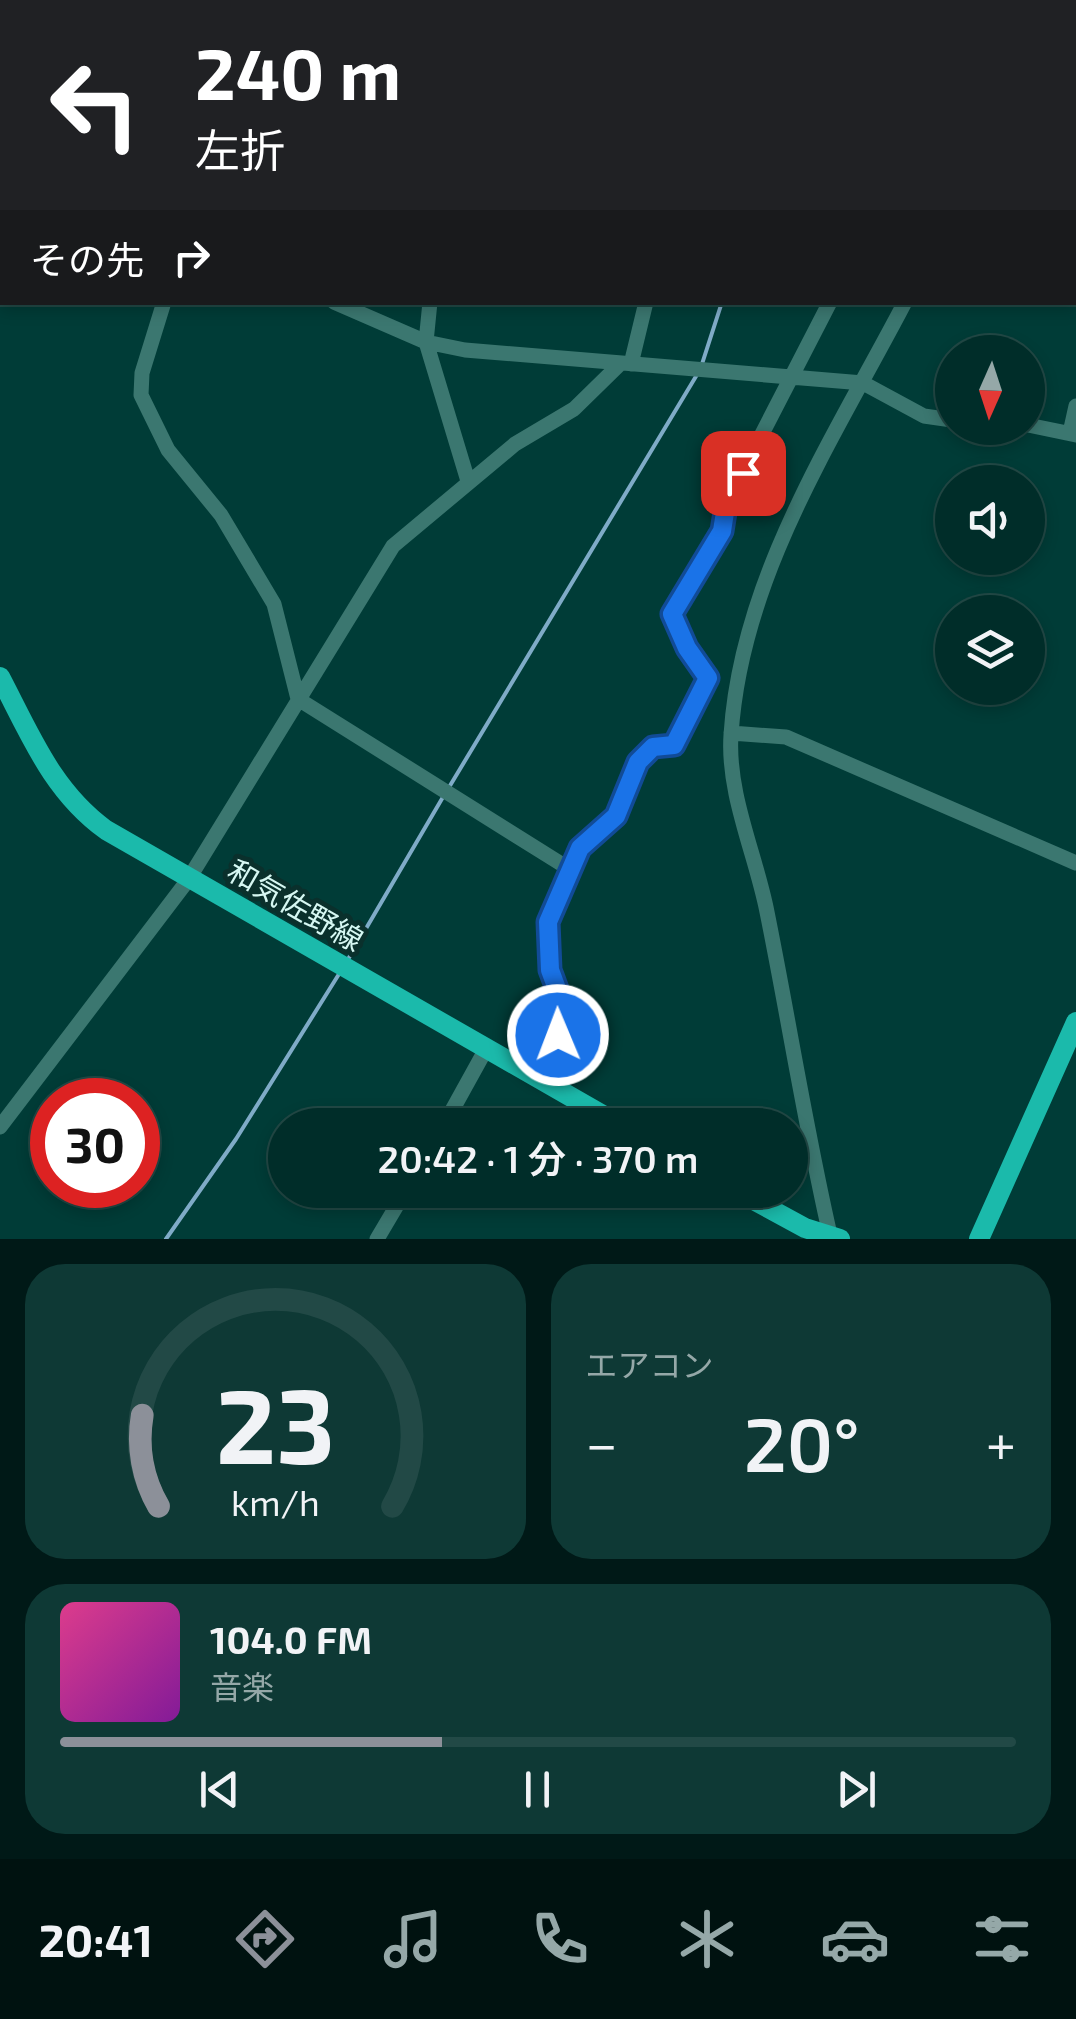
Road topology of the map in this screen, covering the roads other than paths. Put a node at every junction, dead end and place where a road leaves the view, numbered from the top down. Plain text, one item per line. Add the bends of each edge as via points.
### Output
1 (163, 305) edge
2 (341, 305) edge
3 (430, 305) edge
4 (645, 305) edge
5 (828, 305) edge
6 (903, 305) edge
7 (426, 342) junction
8 (626, 363) junction
9 (792, 375) junction
10 (862, 383) junction
11 (1076, 406) edge
12 (935, 418) edge
13 (1045, 428) edge
14 (1073, 434) edge
15 (468, 481) junction
16 (0, 677) edge
17 (298, 699) junction
18 (731, 733) junction
19 (1076, 864) edge
20 (570, 870) junction
21 (188, 880) junction
22 (1076, 1022) edge
23 (486, 1050) junction
24 (540, 1080) junction
25 (454, 1108) edge
26 (590, 1108) edge
27 (0, 1127) edge
28 (395, 1208) edge
29 (761, 1208) edge
30 (801, 1234) edge
31 (834, 1238) edge
32 (377, 1239) edge
33 (979, 1239) edge

1 - 17 street via 141,395 168,450 221,514 274,604
2 - 7 street
3 - 7 street
4 - 8 street
5 - 9 street
6 - 10 street
7 - 8 street
7 - 15 street
8 - 9 street
8 - 15 street via 574,409
9 - 10 street
9 - 20 street via 730,496 722,531 676,602 674,622 708,678 674,745 644,755 616,816 586,841
10 - 12 street
10 - 18 street via 780,540 756,609
11 - 14 street
13 - 14 street
15 - 17 street via 393,546
16 - 21 main road, 和気佐野線 via 71,800 106,830
17 - 20 street
17 - 21 street
18 - 19 street via 786,737
18 - 31 street via 733,773
20 - 24 street via 548,922 559,1028
21 - 23 main road, 和気佐野線
21 - 27 street
22 - 33 main road
23 - 24 main road, 和気佐野線
23 - 25 street
24 - 26 main road, 和気佐野線
28 - 32 street
29 - 30 main road
30 - 31 main road

